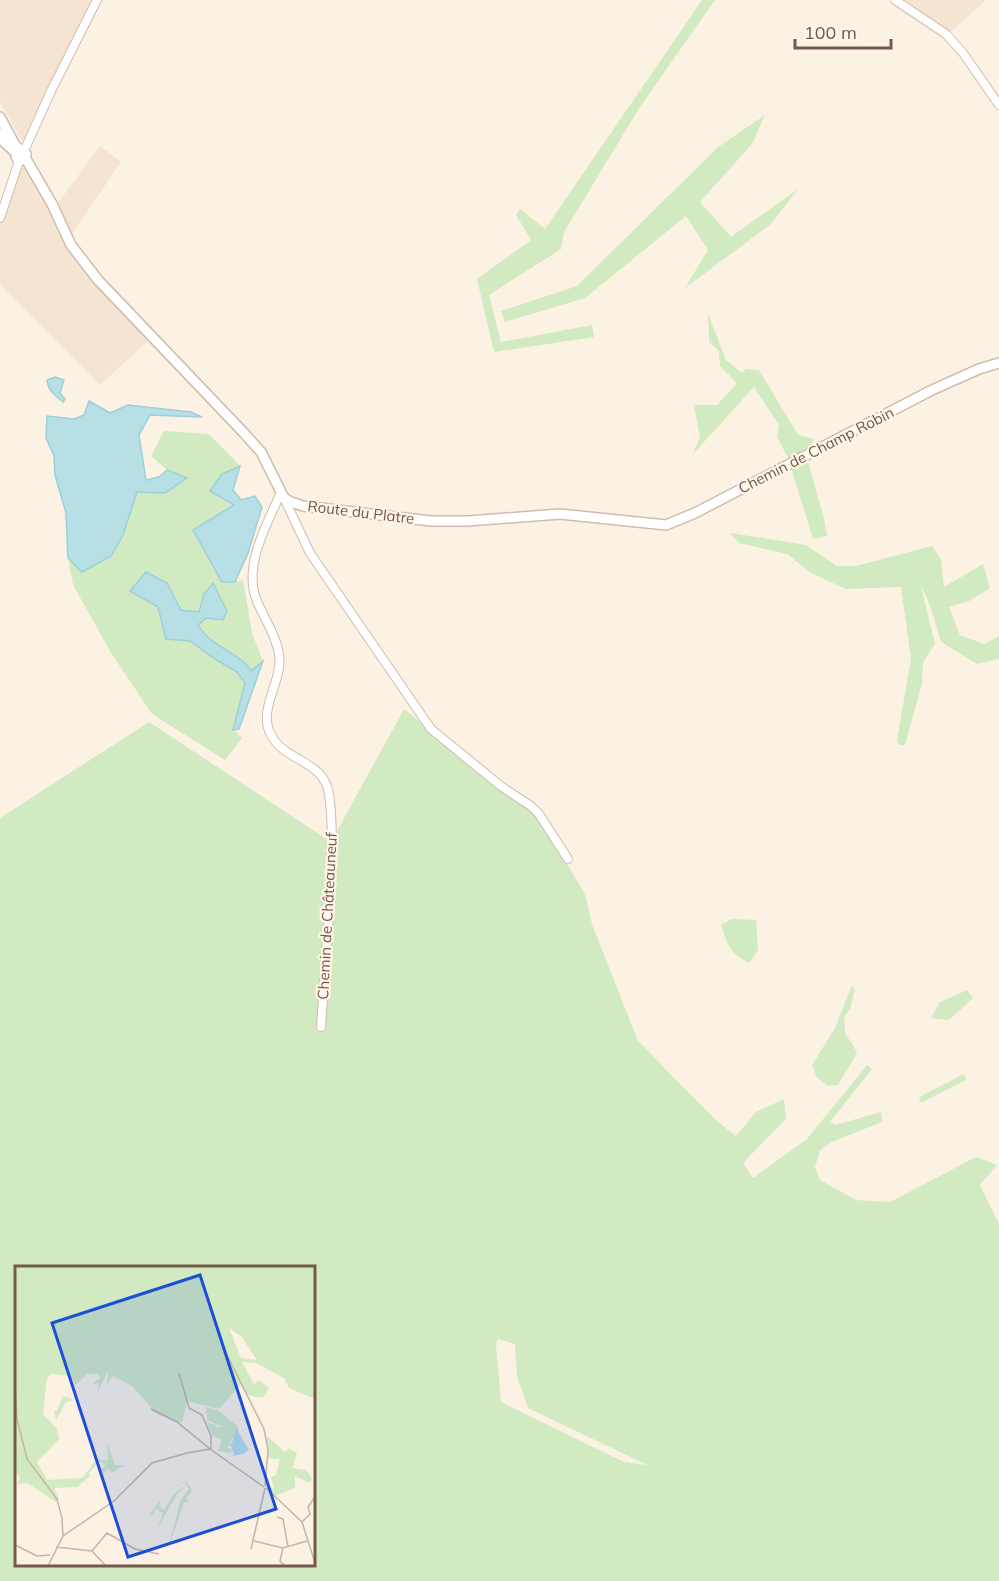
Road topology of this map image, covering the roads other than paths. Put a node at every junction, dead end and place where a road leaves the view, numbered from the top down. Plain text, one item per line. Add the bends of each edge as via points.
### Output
1 (97, 0) edge
2 (895, 0) edge
3 (999, 105) edge
4 (0, 117) edge
5 (0, 133) edge
6 (21, 155) junction
7 (0, 218) edge
8 (999, 363) edge
9 (283, 495) junction
10 (631, 522) joint
11 (568, 859) dead end
12 (321, 1027) dead end

1 - 6 street
2 - 3 street via 945,34
4 - 6 street
5 - 6 street via 4,142
6 - 7 street
6 - 9 street via 52,204 71,245 98,280 261,452
8 - 10 street, Chemin de Champ Robin via 932,390 688,516 666,525
9 - 10 street, Route du Platre via 303,506 431,520 560,514
9 - 11 street via 310,553 431,729 531,806
9 - 12 street, Chemin de Châteauneuf via 258,548 253,573 255,597 279,655 278,675 267,709 269,730 279,745 323,776 329,792 332,850

